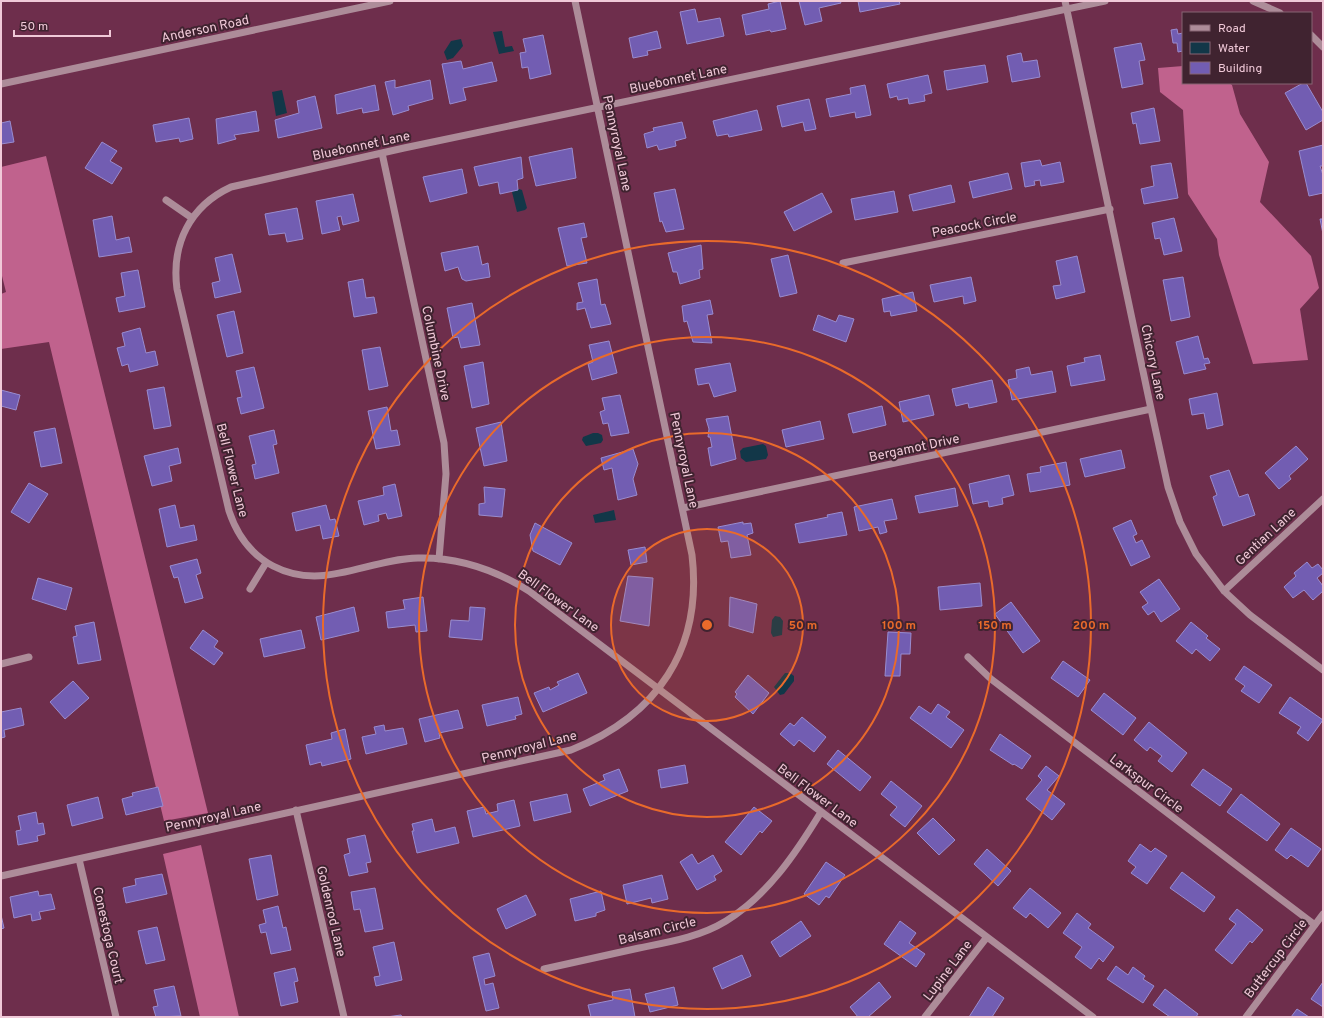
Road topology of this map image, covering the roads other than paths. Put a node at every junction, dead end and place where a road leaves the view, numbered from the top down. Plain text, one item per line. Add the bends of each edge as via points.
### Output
1 (390, 1) edge
2 (574, 1) edge
3 (1105, 1) edge
4 (1253, 1) edge
5 (1066, 5) edge
6 (1278, 12) edge
7 (1312, 36) edge
8 (1323, 47) edge
9 (1, 84) edge
10 (598, 108) junction
11 (382, 153) junction
12 (166, 200) dead end
13 (1110, 209) junction
14 (193, 216) junction
15 (843, 263) dead end
16 (1151, 409) junction
17 (1323, 499) edge
18 (683, 508) junction
19 (439, 559) junction
20 (266, 563) junction
21 (250, 589) dead end
22 (1224, 591) junction
23 (29, 657) dead end
24 (968, 657) dead end
25 (1, 664) edge
26 (1323, 670) edge
27 (659, 689) junction
28 (296, 810) junction
29 (821, 812) junction
30 (80, 859) junction
31 (1, 876) edge
32 (1323, 914) edge
33 (1315, 925) junction
34 (987, 937) junction
35 (544, 969) dead end
36 (116, 1017) edge
37 (344, 1017) edge
38 (925, 1017) edge
39 (1094, 1017) edge
40 (1246, 1017) edge

1 - 9 street, Anderson Road
2 - 10 street, Pennyroyal Lane
3 - 5 street, Bluebonnet Lane
4 - 6 street
5 - 10 street, Bluebonnet Lane
5 - 13 street, Chicory Lane
7 - 8 street
10 - 11 street, Bluebonnet Lane
10 - 18 street, Pennyroyal Lane
11 - 14 street, Bluebonnet Lane via 231,187 218,193
11 - 19 street, Columbine Drive via 444,443 446,474
12 - 14 street
13 - 15 street, Peacock Circle
13 - 16 street, Chicory Lane
14 - 20 street, Bell Flower Lane via 184,229 178,250 177,289 231,518 248,548
16 - 18 street, Bergamot Drive
16 - 22 street, Chicory Lane via 1168,486 1180,522 1196,554
17 - 22 street, Gentian Lane
18 - 27 street, Pennyroyal Lane via 694,571 693,604 683,643
19 - 20 street, Bell Flower Lane via 411,558 313,577 293,575
19 - 27 street, Bell Flower Lane via 474,564 508,578
20 - 21 street
22 - 26 street, Chicory Lane via 1250,615
23 - 25 street
24 - 33 street, Larkspur Circle via 991,679
27 - 28 street, Pennyroyal Lane via 623,723 571,750
27 - 29 street, Bell Flower Lane
28 - 30 street, Pennyroyal Lane
28 - 37 street, Goldenrod Lane
29 - 34 street, Bell Flower Lane
29 - 35 street, Balsam Circle via 796,851 772,881 747,906 726,921 684,938
30 - 31 street, Pennyroyal Lane
30 - 36 street, Conestoga Court
32 - 33 street, Buttercup Circle
33 - 40 street, Buttercup Circle
34 - 38 street, Lupine Lane
34 - 39 street, Bell Flower Lane

